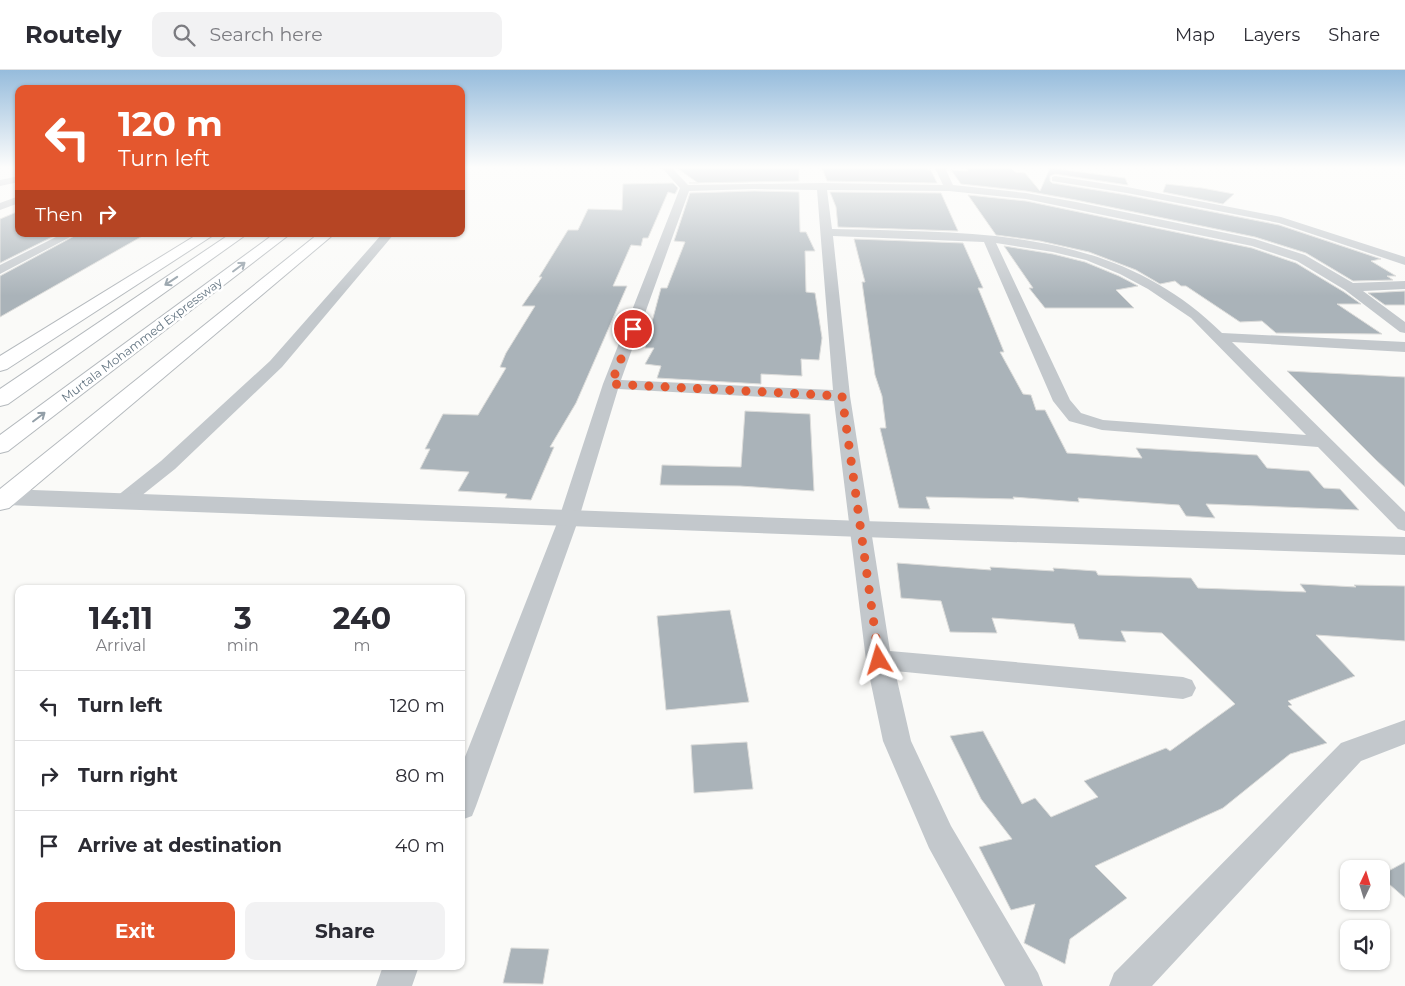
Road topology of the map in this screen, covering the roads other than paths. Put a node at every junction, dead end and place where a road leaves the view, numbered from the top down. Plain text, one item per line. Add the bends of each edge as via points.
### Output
1 (676, 211) edge
2 (824, 211) edge
3 (1098, 211) edge
4 (1233, 211) edge
5 (825, 232) junction
6 (64, 237) edge
7 (203, 237) edge
8 (236, 237) edge
9 (279, 237) edge
10 (323, 237) edge
11 (385, 237) edge
12 (989, 240) junction
13 (1405, 261) edge
14 (0, 270) edge
15 (1405, 285) edge
16 (1350, 287) junction
17 (1405, 329) edge
18 (1219, 337) junction
19 (1405, 346) edge
20 (0, 365) edge
21 (611, 384) junction
22 (842, 396) junction
23 (0, 399) edge
24 (1321, 442) junction
25 (0, 446) edge
26 (3, 500) edge
27 (124, 500) junction
28 (569, 518) junction
29 (1405, 524) edge
30 (862, 529) junction
31 (1405, 546) edge
32 (879, 660) junction
33 (1183, 688) dead end
34 (1405, 732) edge
35 (465, 795) edge
36 (400, 970) edge
37 (394, 986) edge
38 (1025, 986) edge
39 (1127, 986) edge

1 - 21 street
2 - 5 street
3 - 16 street via 1255,243 1301,258
4 - 13 street via 1281,220
5 - 12 street
5 - 22 street
6 - 14 street
7 - 20 main road
8 -> 23 main road, Murtala Mohammed Expressway
25 -> 9 main road, Murtala Mohammed Expressway
10 - 26 main road
11 - 27 street via 276,364 168,464
12 - 18 street via 1059,249 1125,272 1196,315
12 - 24 street via 1062,401 1075,417 1102,425
15 - 16 street
16 - 17 street
18 - 19 street
18 - 24 street
21 - 22 street
21 - 28 street
22 - 30 street
24 - 29 street
26 - 27 street
27 - 28 street
28 - 30 street
28 - 35 street
30 - 31 street
30 - 32 street
32 - 33 street
32 - 38 street via 897,741 940,837
34 - 39 street via 1351,752
36 - 37 street

